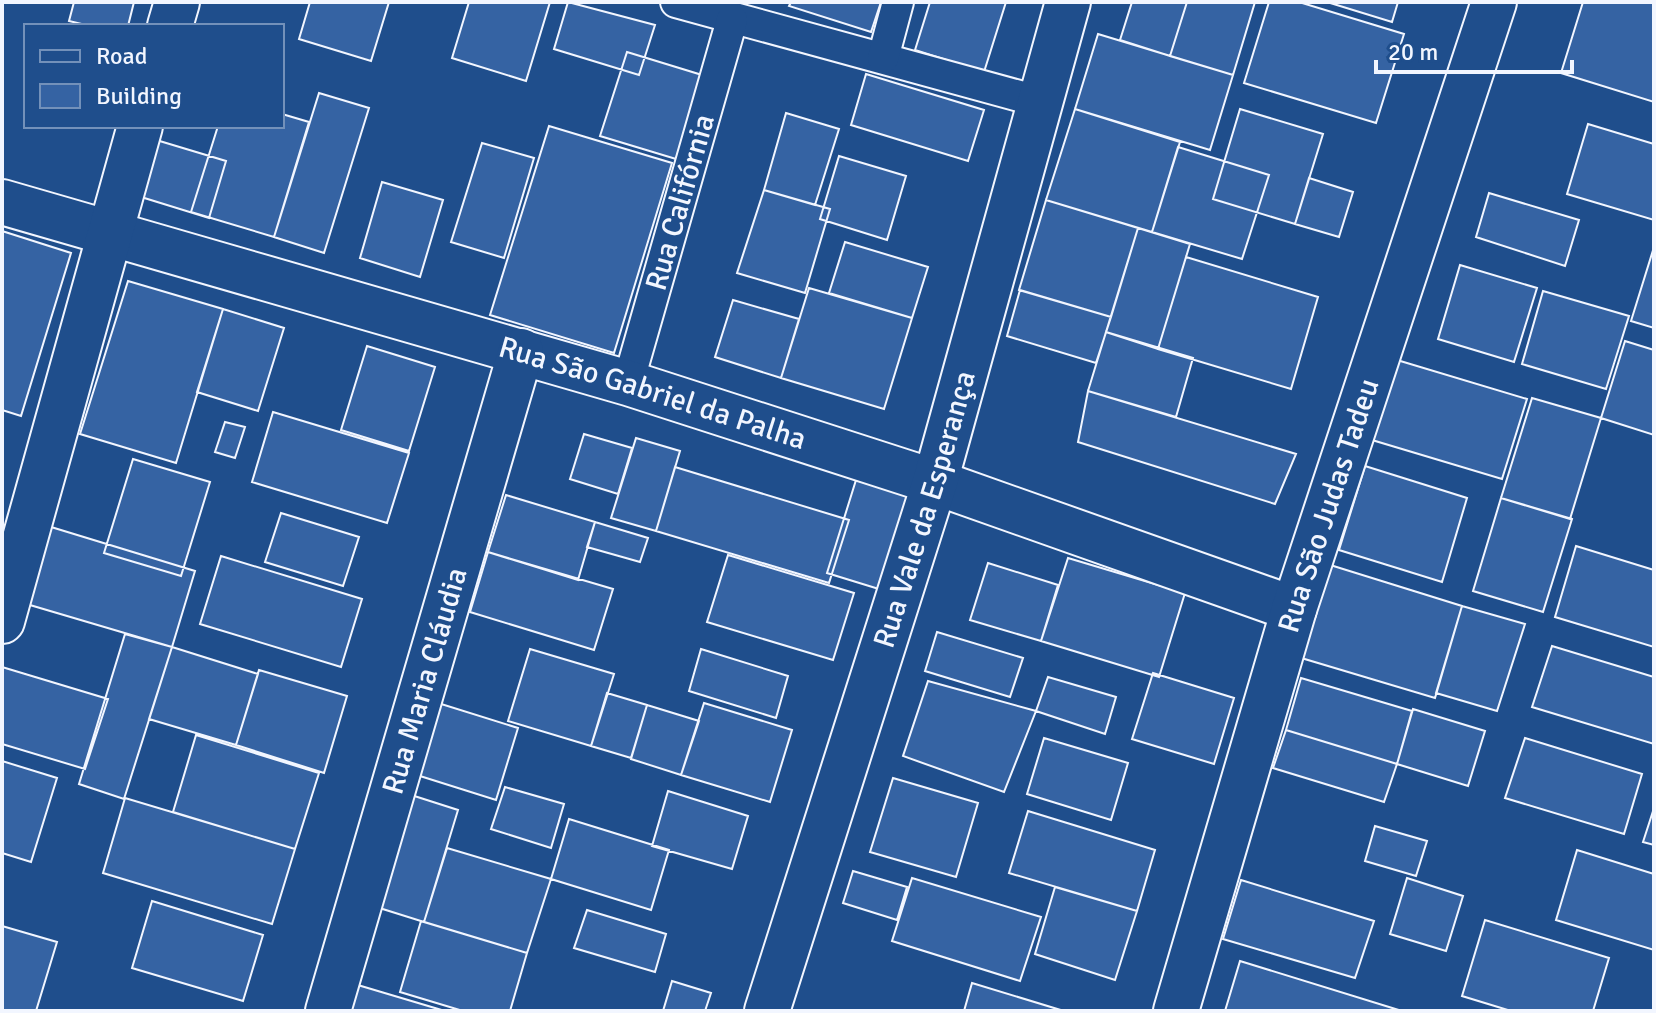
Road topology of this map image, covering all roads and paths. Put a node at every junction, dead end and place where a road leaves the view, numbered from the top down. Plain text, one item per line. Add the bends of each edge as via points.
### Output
1 (177, 2) edge
2 (898, 2) edge
3 (1068, 2) edge
4 (1494, 2) edge
5 (690, 4) edge
6 (732, 20) junction
7 (171, 24) edge
8 (883, 58) junction
9 (1041, 102) junction
10 (139, 128) edge
11 (2, 202) edge
12 (108, 233) junction
13 (521, 351) junction
14 (628, 383) junction
15 (935, 482) junction
16 (1294, 609) junction
17 (2, 621) edge
18 (328, 1011) edge
19 (767, 1011) edge
20 (1176, 1011) edge

1 - 7 street
2 - 8 lane
3 - 9 street, Rua Vale da Esperança
4 - 16 street, Rua São Judas Tadeu
5 - 6 lane
6 - 8 lane
6 - 14 lane, Rua Califórnia
8 - 9 lane
9 - 15 street, Rua Vale da Esperança
10 - 12 street
11 - 12 street, Rua São Gabriel da Palha
12 - 13 street, Rua São Gabriel da Palha
12 - 17 street
13 - 14 street, Rua São Gabriel da Palha
13 - 18 street, Rua Maria Cláudia
14 - 15 street, Rua São Gabriel da Palha
15 - 16 street, Rua São Gabriel da Palha
15 - 19 street, Rua Vale da Esperança
16 - 20 street, Rua São Judas Tadeu

